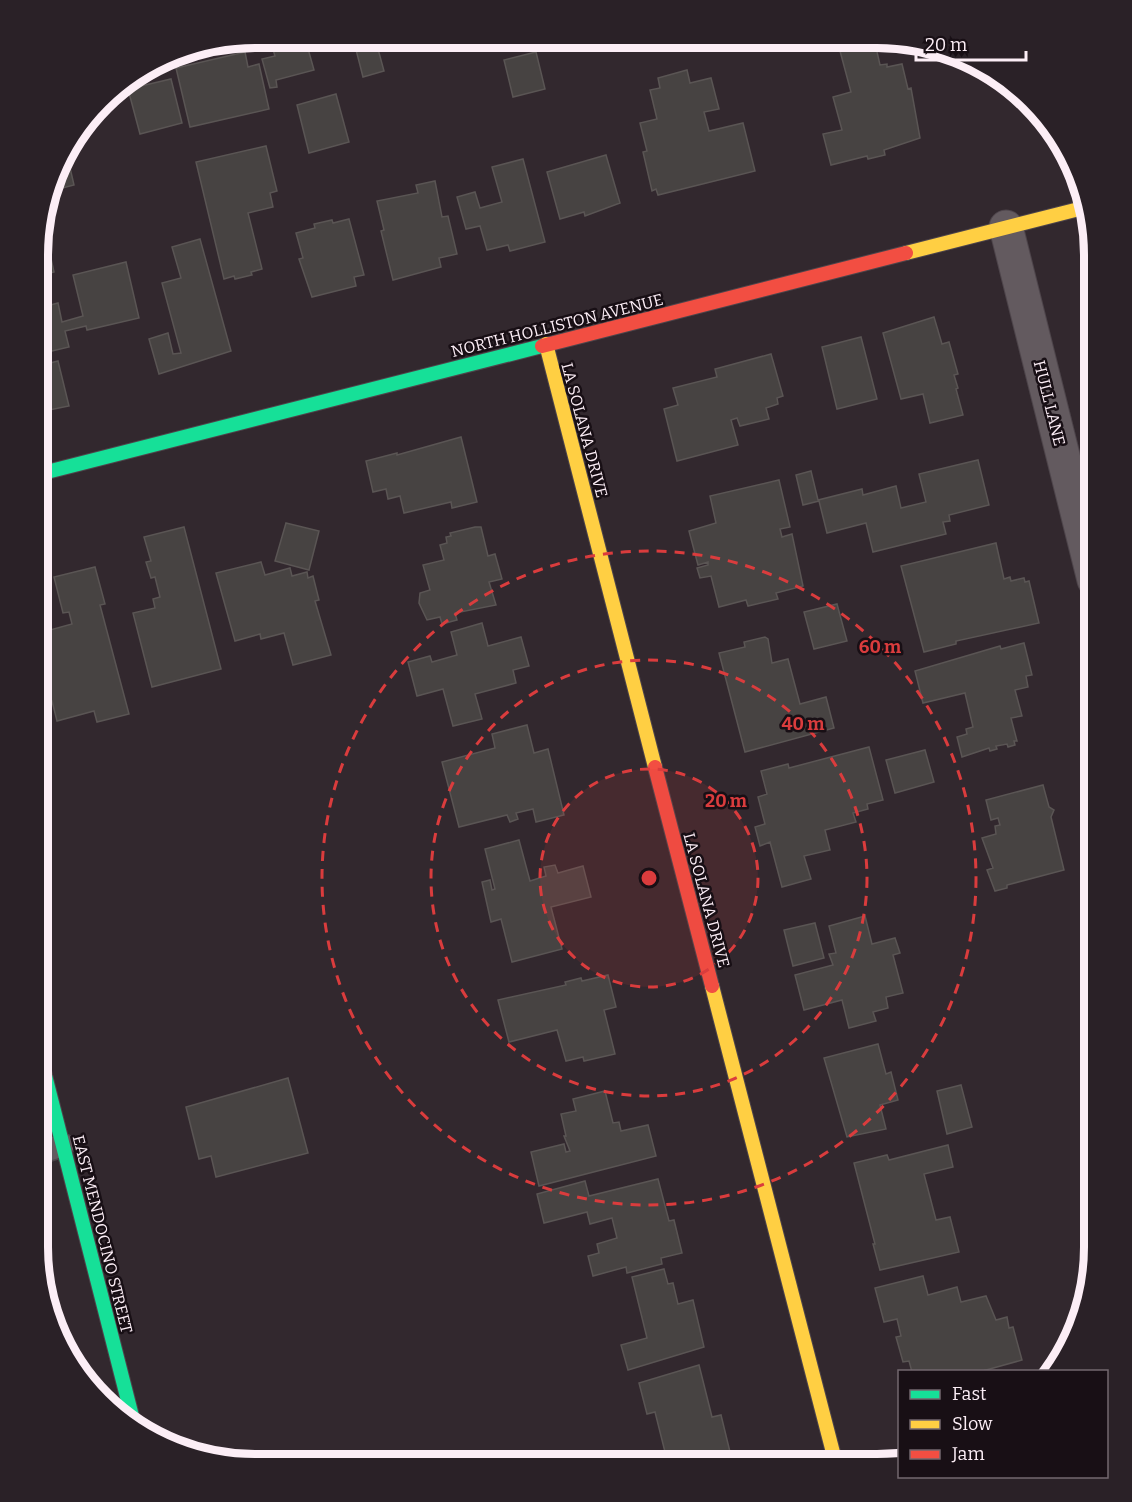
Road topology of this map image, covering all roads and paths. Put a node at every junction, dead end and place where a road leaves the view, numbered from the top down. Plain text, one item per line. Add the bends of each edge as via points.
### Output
1 (1078, 209) edge
2 (1006, 227) junction
3 (546, 344) junction
4 (48, 472) edge
5 (1084, 540) edge
6 (48, 1087) edge
7 (63, 1145) junction
8 (48, 1150) edge
9 (131, 1412) edge
10 (833, 1454) edge

1 - 2 street, NORTH HOLLISTON AVENUE
2 - 3 street, NORTH HOLLISTON AVENUE
2 - 5 street, HULL LANE
3 - 4 street, NORTH HOLLISTON AVENUE
3 - 10 street, LA SOLANA DRIVE
6 - 7 street, EAST MENDOCINO STREET
7 - 8 lane
7 - 9 street, EAST MENDOCINO STREET

